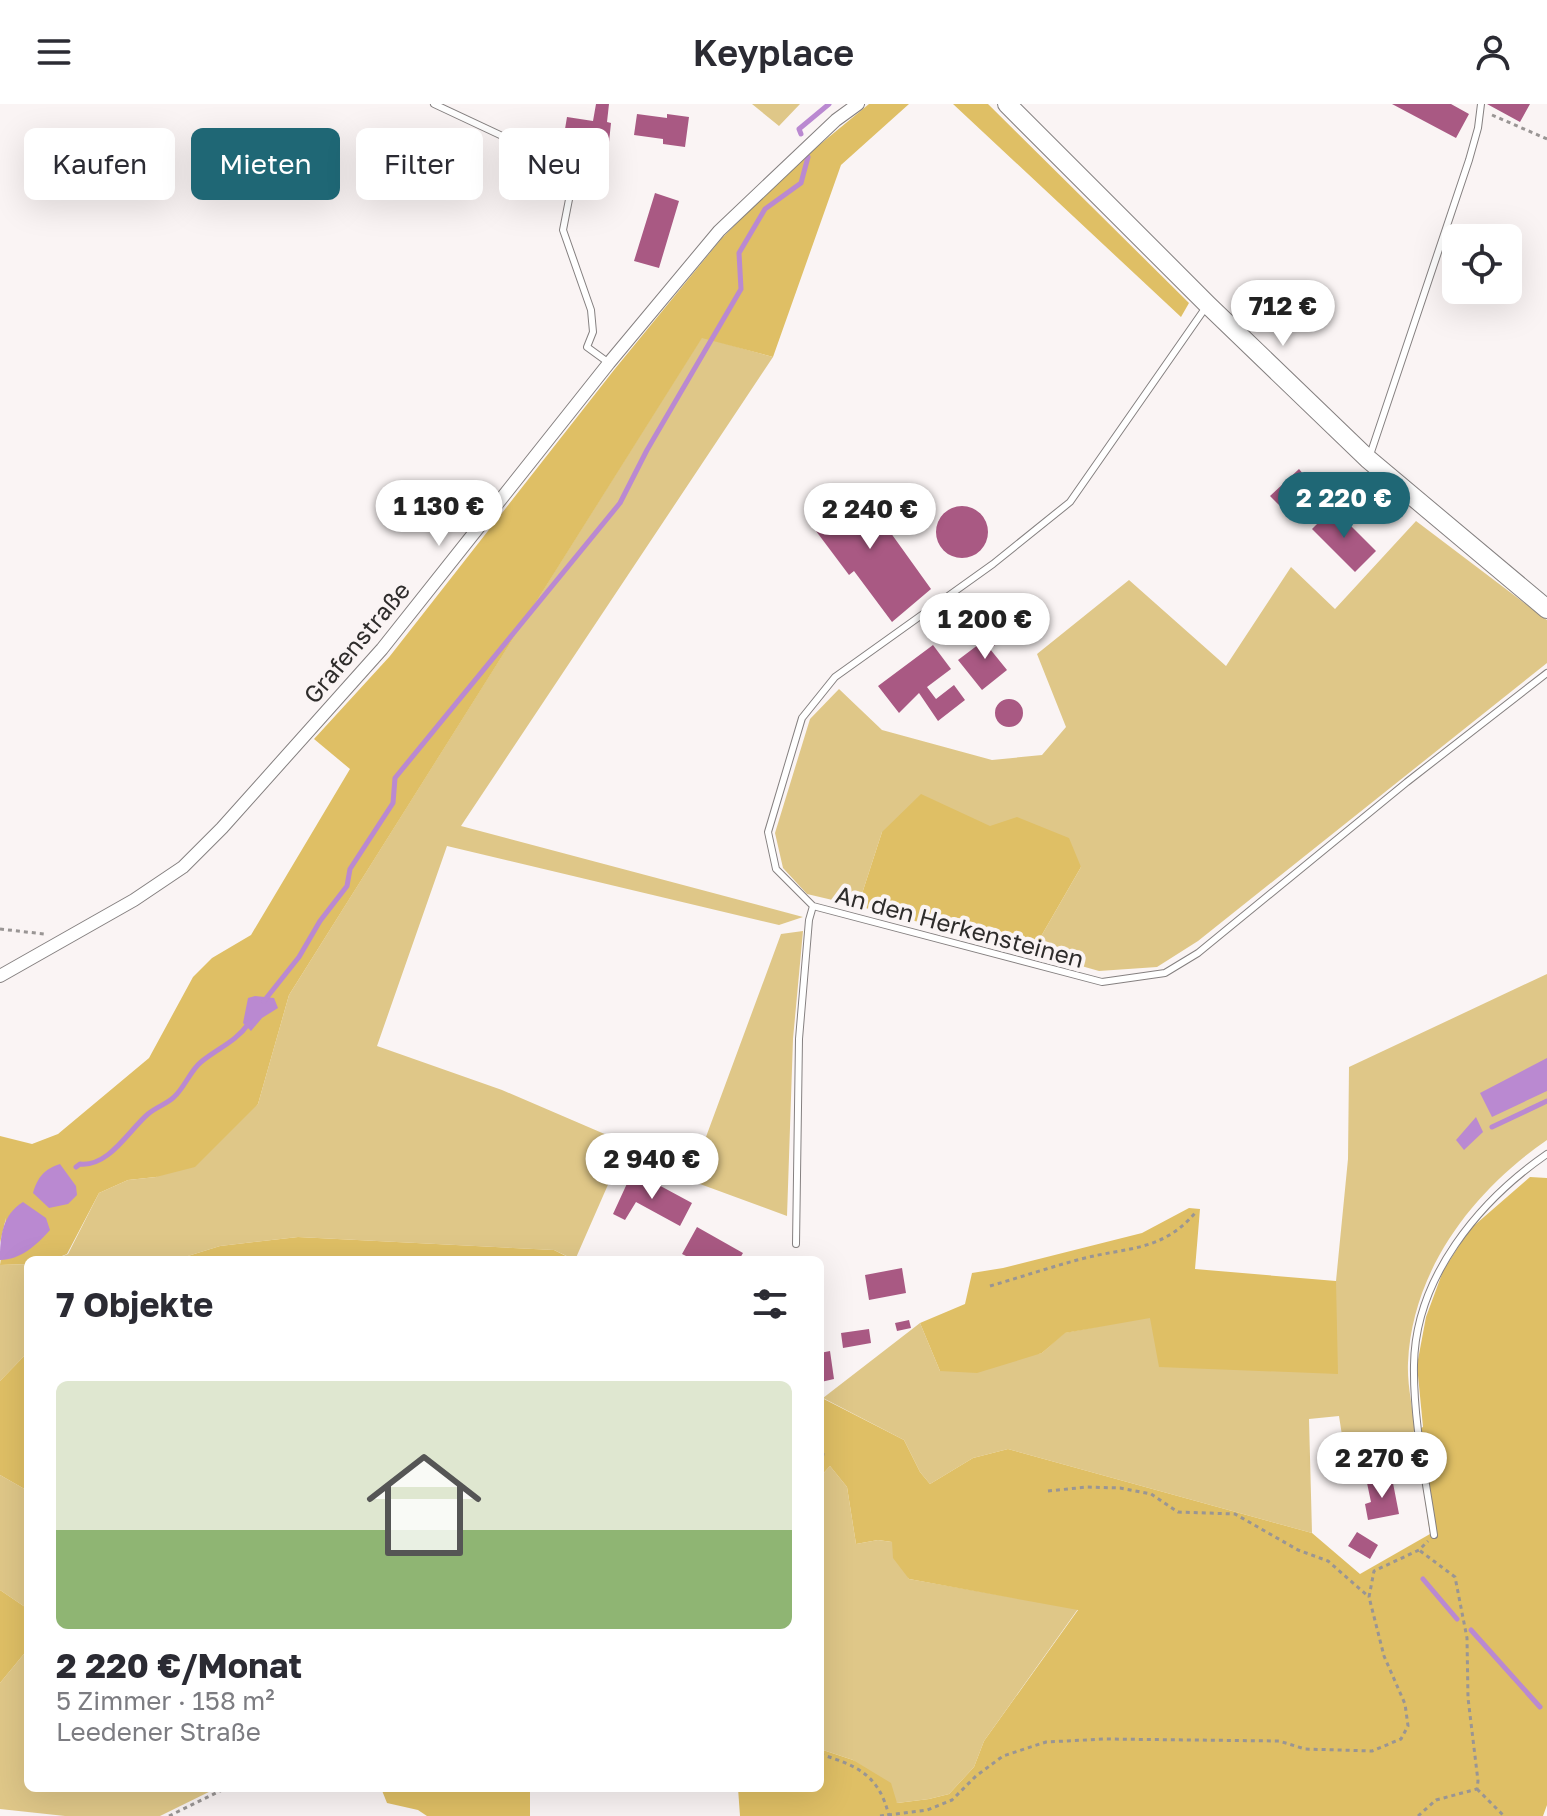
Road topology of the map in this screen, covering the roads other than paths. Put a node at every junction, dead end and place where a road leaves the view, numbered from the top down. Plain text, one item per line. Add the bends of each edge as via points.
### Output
1 (434, 104) edge
2 (858, 104) edge
3 (1007, 104) edge
4 (1481, 107) edge
5 (1208, 305) junction
6 (609, 363) junction
7 (1368, 459) junction
8 (1547, 609) edge
9 (1547, 673) edge
10 (813, 906) junction
11 (0, 976) edge
12 (1547, 1154) edge
13 (796, 1244) dead end
14 (1434, 1535) road end

1 - 6 lane via 564,165 569,172 573,179 563,230 591,310 593,332 587,347
2 - 6 street, Grafenstraße via 719,231
3 - 5 street
4 - 7 lane via 1469,160
5 - 7 street
5 - 10 lane, An den Herkensteinen via 1070,502 835,677 802,718 768,832 776,869
6 - 11 street, Grafenstraße via 382,649 222,828 183,867 134,900
7 - 8 street
9 - 10 lane, An den Herkensteinen via 1198,953 1165,973 1102,982
10 - 13 lane via 799,1039
12 - 14 lane via 1467,1226 1440,1269 1422,1315 1414,1363

